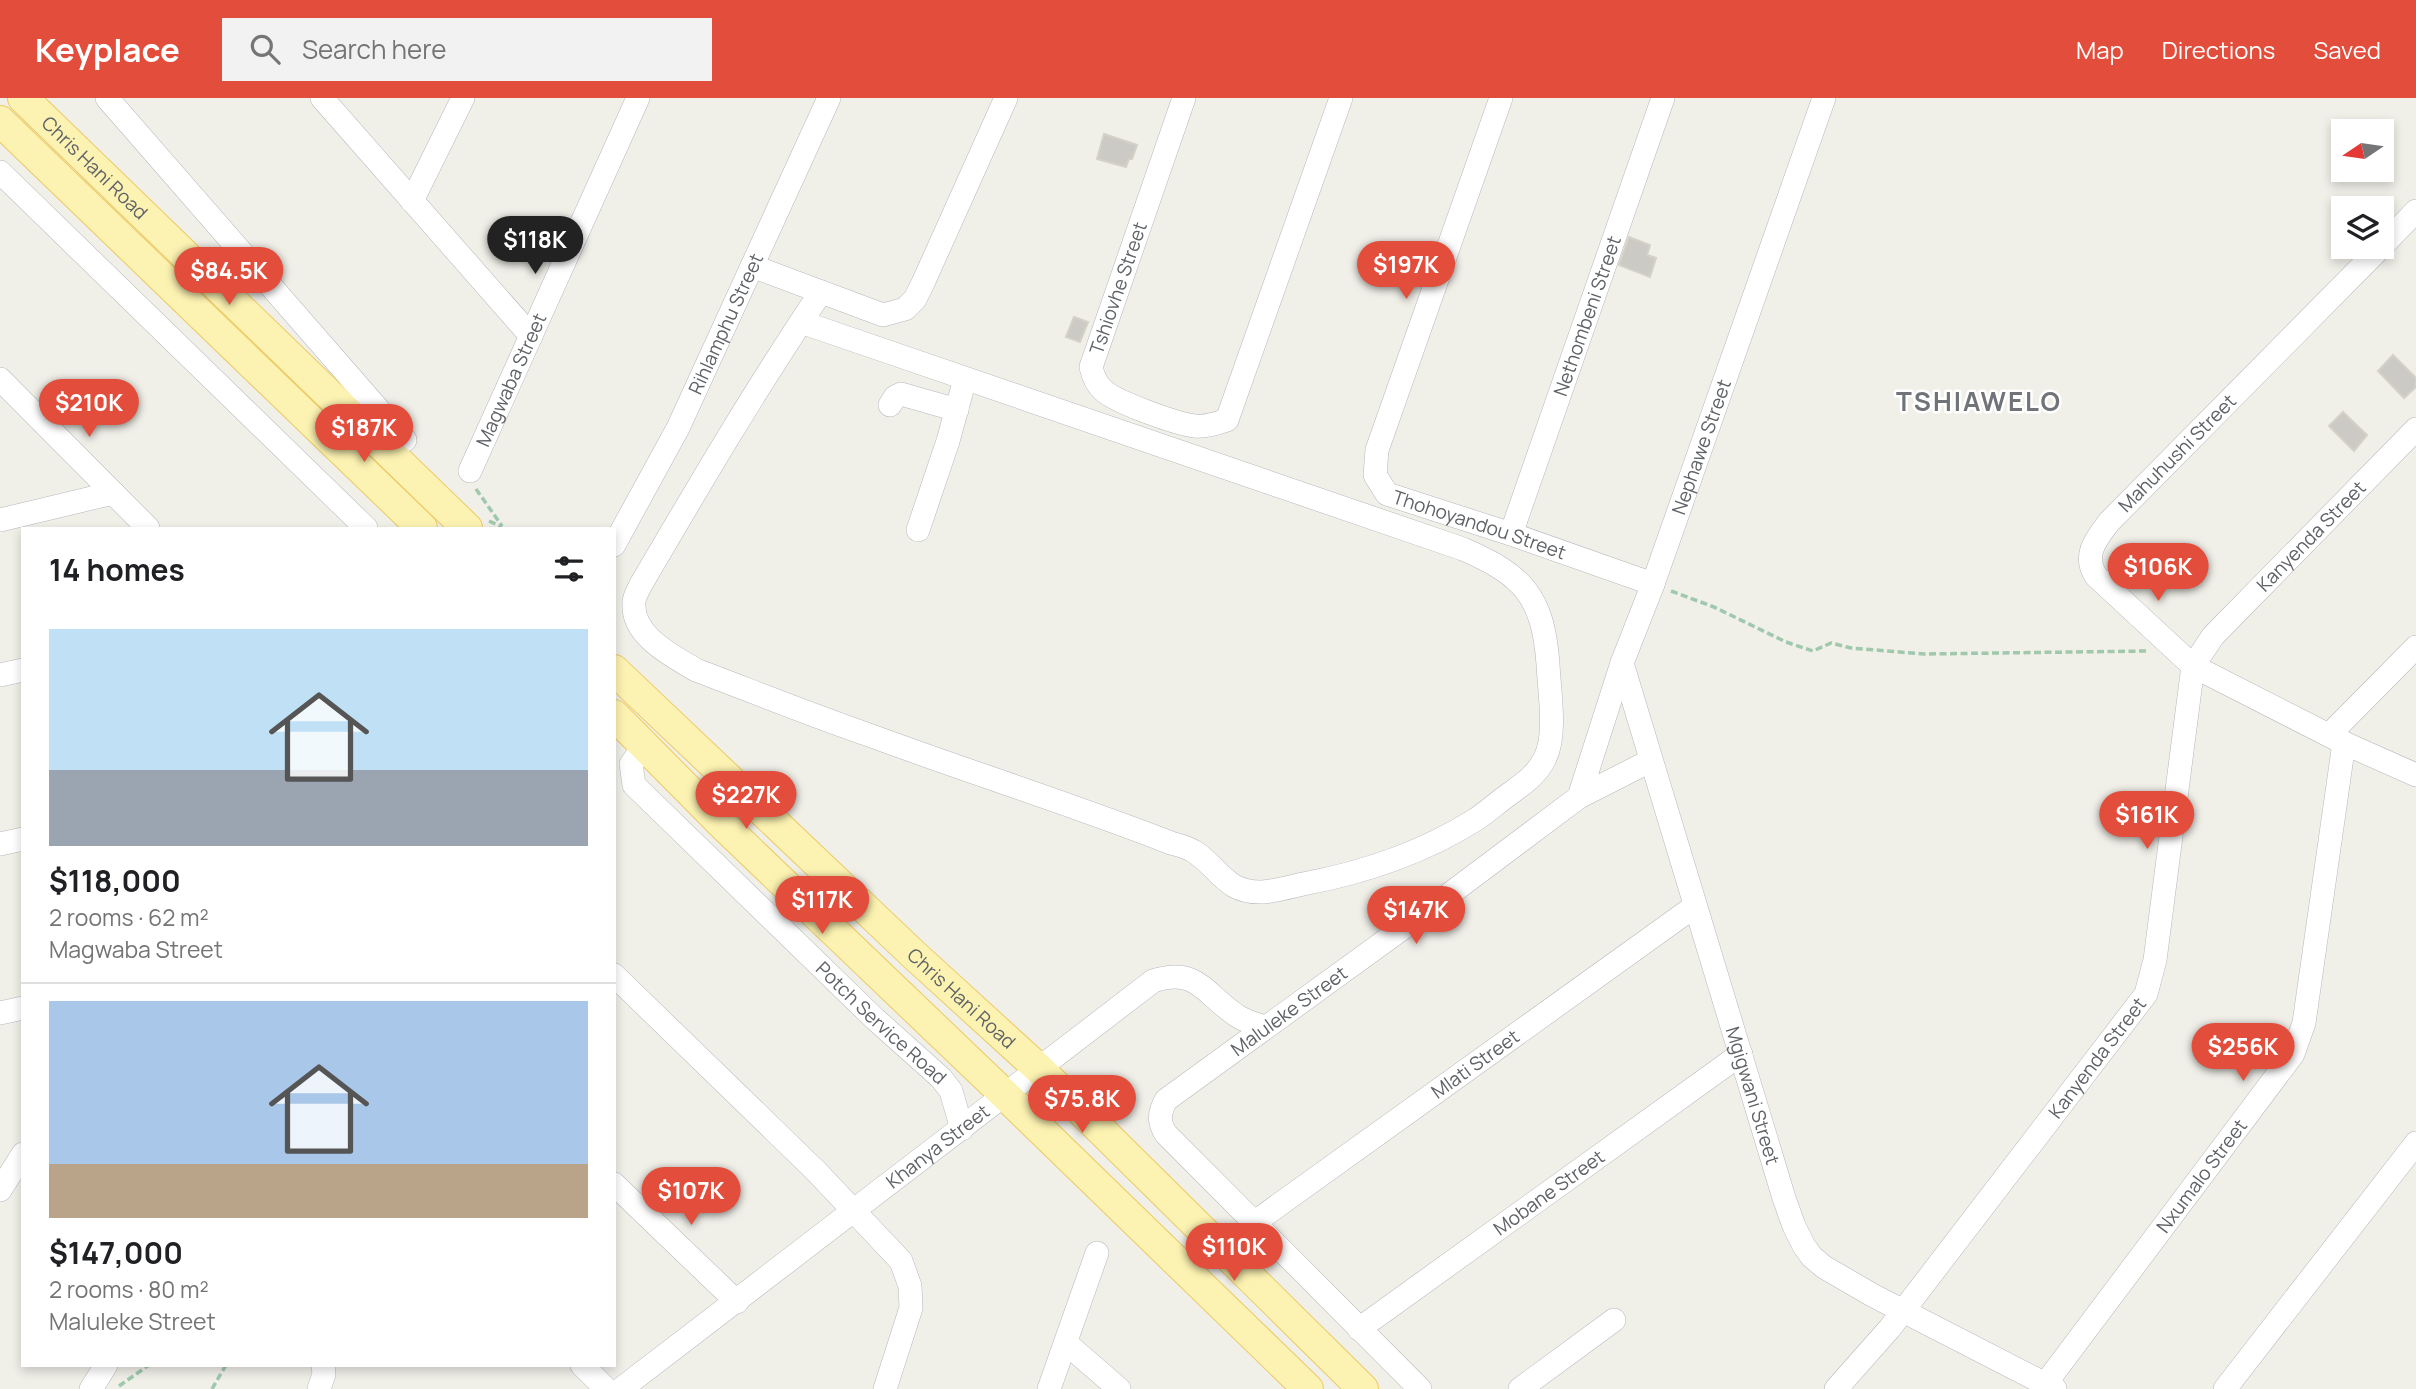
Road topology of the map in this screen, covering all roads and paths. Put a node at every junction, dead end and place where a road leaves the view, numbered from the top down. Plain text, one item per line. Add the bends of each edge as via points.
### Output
1 (23, 98) edge
2 (107, 98) edge
3 (322, 98) edge
4 (463, 98) edge
5 (638, 98) edge
6 (829, 98) edge
7 (1006, 98) edge
8 (1184, 98) edge
9 (1341, 98) edge
10 (1501, 98) edge
11 (1663, 98) edge
12 (1824, 98) edge
13 (0, 121) edge
14 (0, 172) edge
15 (412, 201) junction
16 (2416, 211) edge
17 (2394, 233) edge
18 (2368, 259) edge
19 (752, 266) junction
20 (821, 292) junction
21 (801, 322) junction
22 (531, 337) junction
23 (0, 379) edge
24 (965, 379) junction
25 (890, 405) dead end
26 (957, 410) junction
27 (2416, 429) edge
28 (405, 440) dead end
29 (470, 471) joint
30 (113, 494) junction
31 (0, 520) edge
32 (147, 527) edge
33 (365, 527) edge
34 (421, 527) edge
35 (466, 527) edge
36 (503, 527) edge
37 (918, 530) dead end
38 (1511, 534) junction
39 (616, 541) edge
40 (1653, 584) junction
41 (2416, 647) edge
42 (2184, 658) junction
43 (1622, 663) junction
44 (21, 670) edge
45 (616, 672) edge
46 (0, 675) edge
47 (625, 726) edge
48 (2337, 738) junction
49 (1650, 761) junction
50 (2416, 775) edge
51 (1579, 797) junction
52 (21, 839) edge
53 (0, 844) edge
54 (1695, 906) junction
55 (616, 977) edge
56 (21, 1008) edge
57 (0, 1013) edge
58 (1265, 1027) junction
59 (1741, 1054) junction
60 (1038, 1068) junction
61 (1004, 1094) junction
62 (962, 1129) junction
63 (2416, 1143) edge
64 (12, 1163) edge
65 (616, 1186) edge
66 (0, 1190) edge
67 (855, 1211) junction
68 (1255, 1222) junction
69 (1097, 1253) dead end
70 (737, 1302) junction
71 (1902, 1311) junction
72 (1614, 1320) dead end
73 (1359, 1329) junction
74 (1066, 1343) junction
75 (105, 1367) edge
76 (146, 1367) edge
77 (225, 1367) edge
78 (323, 1367) edge
79 (584, 1367) edge
80 (2050, 1386) edge
81 (91, 1389) edge
82 (115, 1389) edge
83 (212, 1389) edge
84 (318, 1389) edge
85 (606, 1389) edge
86 (621, 1389) edge
87 (884, 1389) edge
88 (1049, 1389) edge
89 (1119, 1389) edge
90 (1308, 1389) edge
91 (1363, 1389) edge
92 (1420, 1389) edge
93 (1520, 1389) edge
94 (1836, 1389) edge
95 (2225, 1389) edge

1 - 35 main road, Chris Hani Road
2 - 28 street
3 - 15 street
4 - 15 street
5 - 22 street, Magwaba Street
6 - 19 street, Rihlamphu Street
7 - 20 street via 915,299 905,309 883,315
8 - 9 street, Tshiovhe Street via 1091,367 1096,383 1114,398 1187,425 1208,426 1227,420
10 - 38 street, Thohoyandou Street via 1374,466 1387,494
11 - 38 street, Nethombeni Street
12 - 40 street, Nephawe Street
13 - 34 main road, Chris Hani Road
14 - 33 street
15 - 22 street
16 - 17 street, Mahuhushi Street
18 - 42 street, Mahuhushi Street via 2109,522 2093,546 2090,563 2096,576
19 - 20 street
19 - 39 street, Rihlamphu Street via 678,428
20 - 21 street
21 - 24 street
21 - 24 street via 745,407 637,594 640,627 670,655 696,670 870,736 1192,851 1227,883 1242,890 1263,892 1317,881 1429,845 1475,820 1533,776 1551,739 1547,650 1535,603 1524,586 1502,568 1463,549
22 - 29 street, Magwaba Street
23 - 30 street
24 - 26 street
25 - 26 street via 901,394
26 - 37 street
27 - 42 street, Kanyenda Street via 2213,636
29 - 36 path via 474,486
30 - 31 street
30 - 32 street
38 - 40 street, Thohoyandou Street
40 - 42 path via 1813,651 1831,643 1924,654
40 - 43 street, Nephawe Street
41 - 48 street
42 - 48 street, Mahuhushi Street
42 - 71 street, Kanyenda Street via 2155,960 2146,994
43 - 49 street, Mgigwani Street
43 - 51 street, Nephawe Street
44 - 46 street
45 - 60 main road, Chris Hani Road
47 - 61 main road, Chris Hani Road
47 - 62 street, Potch Service Road via 634,785 941,1078 954,1098
48 - 50 street, Mahuhushi Street
48 - 80 street, Nxumalo Street via 2304,1023 2293,1054
49 - 51 street, Maluleke Street
49 - 54 street, Mgigwani Street
51 - 58 street, Maluleke Street
52 - 53 street
54 - 59 street, Mgigwani Street
54 - 68 street, Mlati Street
55 - 67 street
56 - 57 street
58 - 60 street, Khanya Street via 1238,1016 1198,982 1164,977
58 - 68 street, Maluleke Street via 1166,1100 1160,1119 1166,1134
59 - 71 street, Mgigwani Street via 1787,1207 1804,1246 1824,1267
59 - 73 street, Mobane Street
60 - 61 street, Khanya Street
60 - 91 main road, Chris Hani Road
61 - 62 street, Khanya Street
61 - 90 main road, Chris Hani Road
62 - 67 street, Khanya Street
63 - 95 street
64 - 66 street
65 - 70 street
67 - 70 street, Khanya Street
67 - 87 street via 901,1261 912,1297
68 - 73 street
69 - 74 street
70 - 86 street, Khanya Street
71 - 80 street, Mgigwani Street
71 - 94 street, Kanyenda Street
72 - 93 street
73 - 92 street
74 - 88 street
74 - 89 street
75 - 81 street
76 - 82 path
77 - 83 path
78 - 84 street
79 - 85 street

